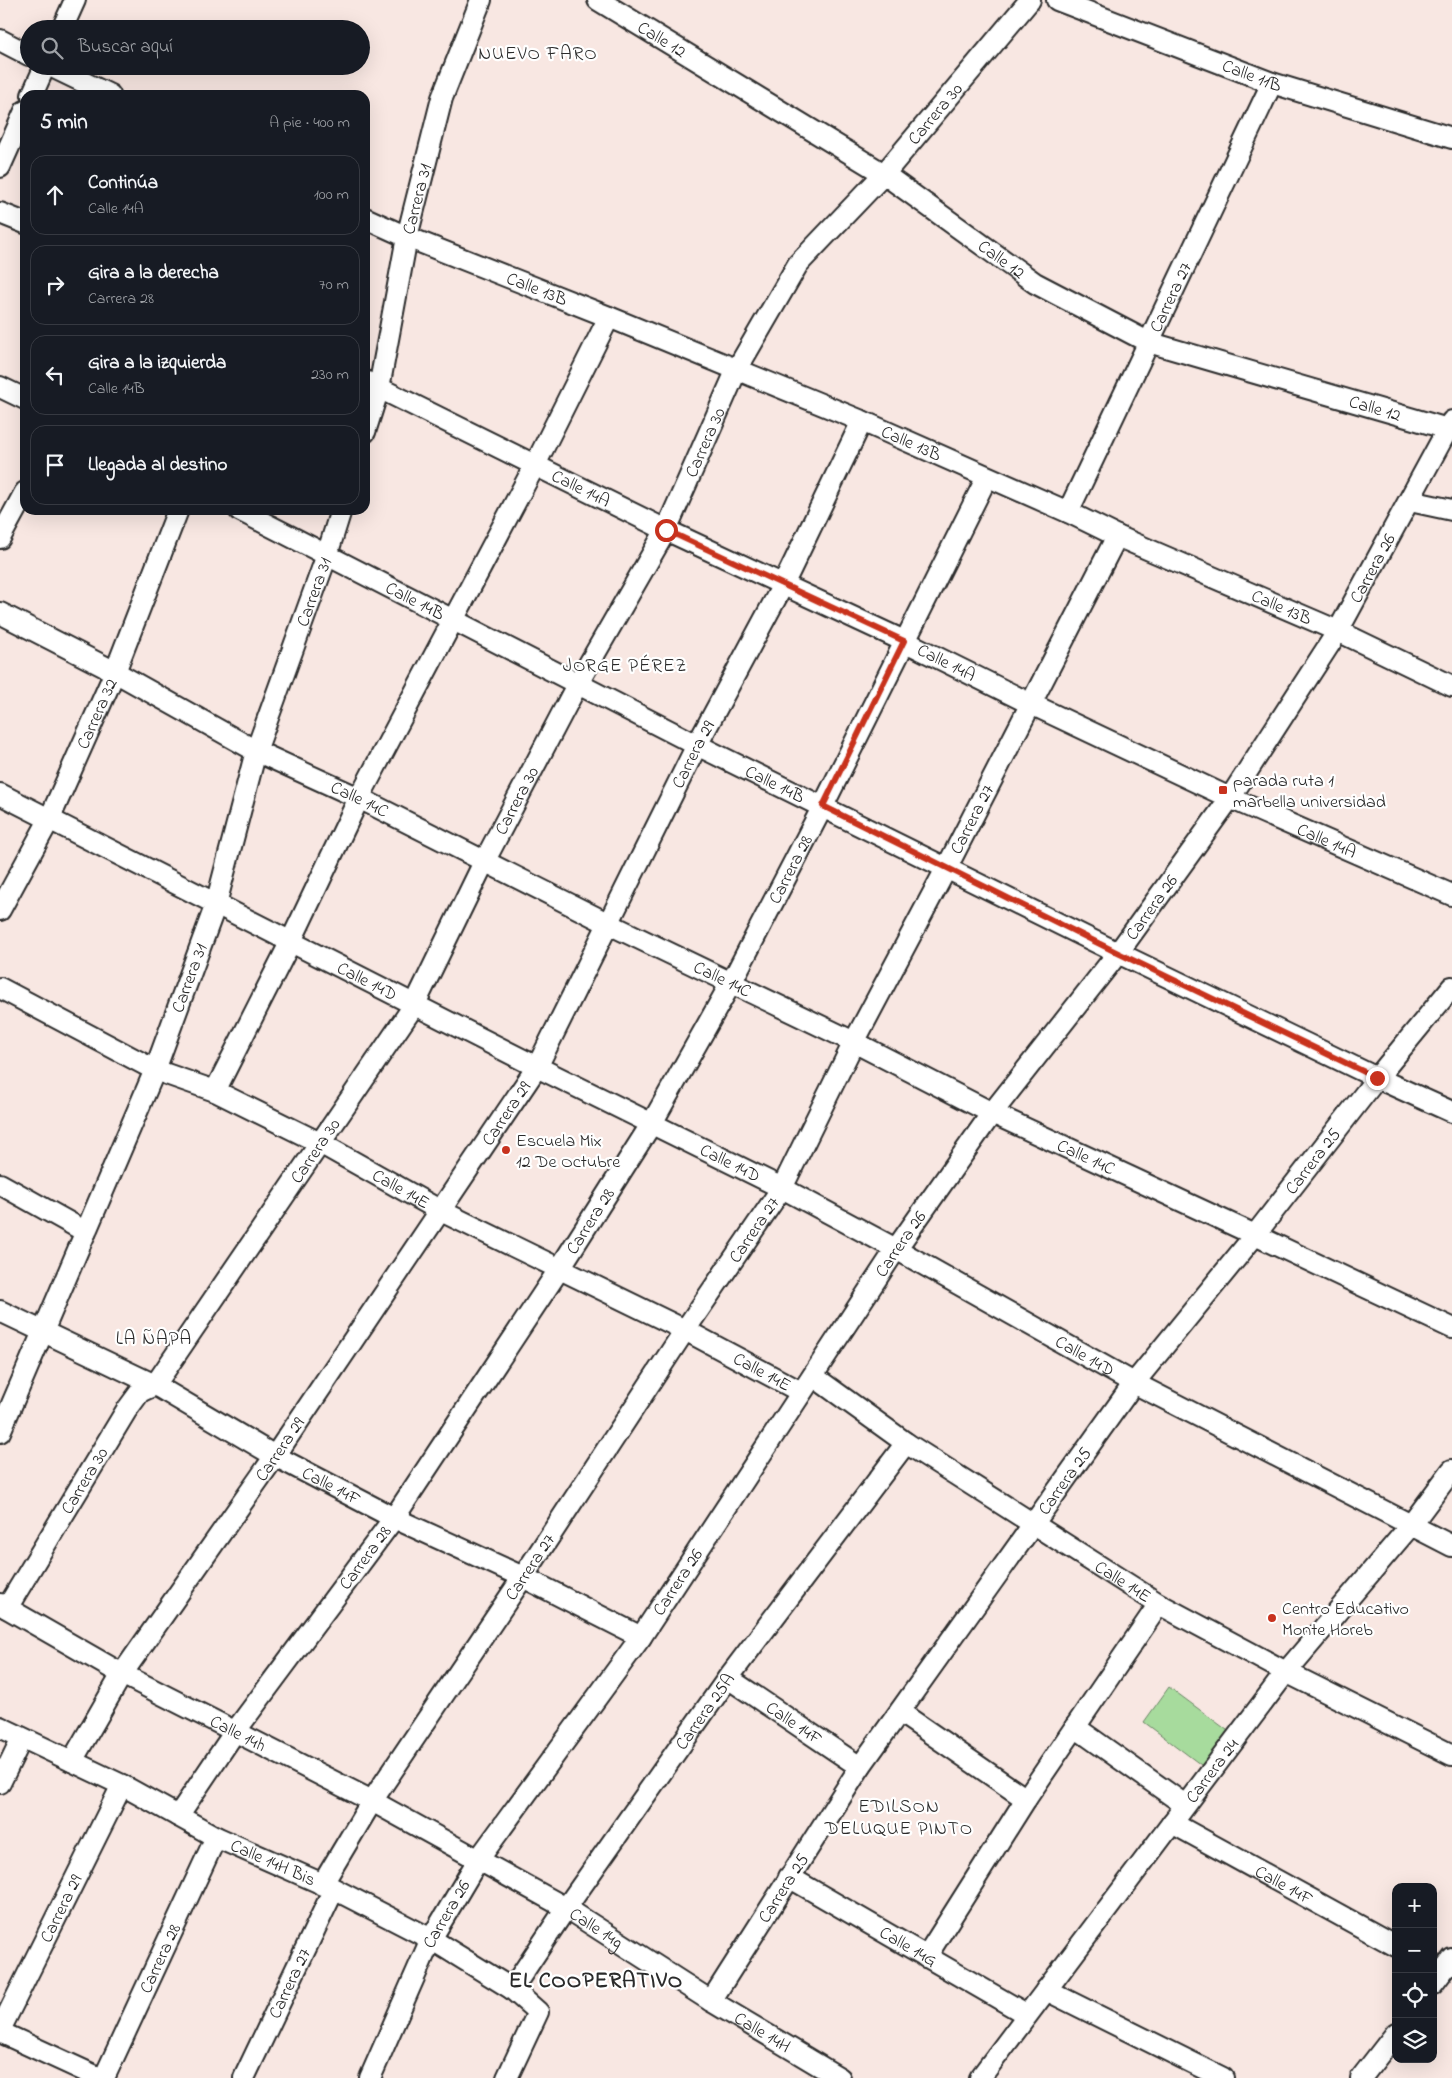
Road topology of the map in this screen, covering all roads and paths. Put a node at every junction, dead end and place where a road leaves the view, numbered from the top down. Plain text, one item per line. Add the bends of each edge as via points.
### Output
1 (75, 0) edge
2 (481, 0) edge
3 (598, 0) edge
4 (1030, 0) edge
5 (1057, 0) edge
6 (66, 20) edge
7 (0, 40) edge
8 (20, 50) edge
9 (41, 75) edge
10 (69, 75) edge
11 (1272, 83) junction
12 (34, 90) edge
13 (100, 90) edge
14 (20, 122) edge
15 (1452, 138) edge
16 (0, 167) edge
17 (884, 174) junction
18 (0, 213) edge
19 (370, 220) edge
20 (20, 221) edge
21 (407, 237) junction
22 (609, 316) junction
23 (1148, 342) junction
24 (737, 369) junction
25 (372, 384) edge
26 (0, 388) edge
27 (20, 398) edge
28 (370, 398) edge
29 (862, 421) junction
30 (1450, 425) edge
31 (535, 465) junction
32 (987, 477) junction
33 (20, 501) edge
34 (1410, 501) junction
35 (1452, 510) edge
36 (1068, 512) junction
37 (176, 515) edge
38 (249, 515) edge
39 (339, 515) edge
40 (666, 530) junction
41 (1117, 536) junction
42 (0, 538) edge
43 (327, 554) junction
44 (783, 585) junction
45 (0, 613) edge
46 (453, 621) junction
47 (1338, 631) junction
48 (904, 641) junction
49 (115, 672) junction
50 (578, 683) junction
51 (1452, 686) edge
52 (1031, 704) junction
53 (697, 745) junction
54 (256, 751) junction
55 (0, 794) edge
56 (359, 798) junction
57 (1230, 798) junction
58 (823, 806) junction
59 (49, 820) junction
60 (484, 862) junction
61 (947, 867) junction
62 (1452, 895) edge
63 (216, 904) junction
64 (0, 910) edge
65 (609, 924) junction
66 (291, 941) junction
67 (1118, 953) junction
68 (731, 982) junction
69 (1452, 986) edge
70 (0, 988) edge
71 (415, 1004) junction
72 (854, 1042) junction
73 (536, 1067) junction
74 (155, 1070) junction
75 (1377, 1078) junction
76 (215, 1092) junction
77 (1452, 1112) edge
78 (992, 1113) junction
79 (652, 1123) junction
80 (320, 1143) junction
81 (0, 1184) edge
82 (782, 1188) junction
83 (441, 1211) junction
84 (86, 1232) junction
85 (1256, 1234) junction
86 (896, 1249) junction
87 (560, 1268) junction
88 (0, 1311) edge
89 (1452, 1328) edge
90 (685, 1330) junction
91 (43, 1332) junction
92 (1134, 1383) junction
93 (807, 1384) junction
94 (155, 1385) junction
95 (0, 1432) edge
96 (906, 1443) junction
97 (275, 1456) junction
98 (1452, 1470) edge
99 (394, 1518) junction
100 (1033, 1524) junction
101 (1411, 1524) junction
102 (1452, 1546) edge
103 (523, 1577) junction
104 (1159, 1604) junction
105 (4, 1606) edge
106 (641, 1637) junction
107 (1286, 1672) junction
108 (122, 1674) junction
109 (728, 1678) junction
110 (901, 1712) junction
111 (0, 1727) edge
112 (1075, 1727) junction
113 (234, 1733) junction
114 (22, 1738) junction
115 (1452, 1755) edge
116 (72, 1761) junction
117 (860, 1767) junction
118 (0, 1783) edge
119 (122, 1785) junction
120 (1026, 1799) junction
121 (372, 1801) junction
122 (1185, 1805) junction
123 (178, 1816) junction
124 (1172, 1823) junction
125 (216, 1837) junction
126 (478, 1860) junction
127 (789, 1877) junction
128 (328, 1887) junction
129 (566, 1908) junction
130 (431, 1939) junction
131 (1392, 1944) edge
132 (926, 1957) junction
133 (512, 1989) junction
134 (1046, 1990) junction
135 (711, 2001) junction
136 (1026, 2014) junction
137 (0, 2031) edge
138 (1392, 2038) edge
139 (100, 2078) edge
140 (104, 2078) edge
141 (244, 2078) edge
142 (370, 2078) edge
143 (507, 2078) edge
144 (840, 2078) edge
145 (980, 2078) edge
146 (1223, 2078) edge
147 (1361, 2078) edge

1 - 6 street
2 - 21 street, Carrera 31 via 442,98
3 - 17 street, Calle 12
4 - 17 street, Carrera 30
5 - 11 street, Calle 11B
7 - 8 street
9 - 12 street
10 - 13 street
11 - 15 street, Calle 11B
11 - 23 street, Carrera 27
14 - 16 street
17 - 23 street, Calle 12 via 1035,283
17 - 24 street, Carrera 30 via 798,264
18 - 20 street
19 - 21 street, Calle 13B
21 - 22 street, Calle 13B
21 - 25 street, Carrera 31
22 - 24 street, Calle 13B
22 - 31 street
23 - 30 street, Calle 12
23 - 36 street, Carrera 27
24 - 29 street, Calle 13B
24 - 40 street, Carrera 30
25 - 28 street, Carrera 31
25 - 31 street, Calle 14A
26 - 27 street
29 - 32 street, Calle 13B
29 - 44 street, Carrera 29
30 - 34 street, Carrera 26
31 - 40 street, Calle 14A
31 - 46 street
32 - 36 street, Calle 13B
32 - 48 street, Carrera 28
33 - 42 street
34 - 35 street
34 - 47 street, Carrera 26
36 - 41 street, Calle 13B
37 - 49 street, Carrera 32
38 - 43 street, Calle 14B
39 - 43 street, Carrera 31
40 - 44 street, Calle 14A
40 - 50 street, Carrera 30
41 - 47 street, Calle 13B
41 - 52 street, Carrera 27
43 - 46 street, Calle 14B
43 - 54 street, Carrera 31
44 - 48 street, Calle 14A
44 - 53 street, Carrera 29
45 - 49 street, Calle 14C
46 - 50 street, Calle 14B
46 - 56 street
47 - 51 street, Calle 13B
47 - 57 street, Carrera 26
48 - 52 street, Calle 14A
48 - 58 street, Carrera 28
49 - 54 street, Calle 14C
49 - 59 street, Carrera 32
50 - 53 street, Calle 14B
50 - 60 street, Carrera 30
52 - 57 street, Calle 14A
52 - 61 street, Carrera 27
53 - 58 street, Calle 14B
53 - 65 street, Carrera 29
54 - 56 street, Calle 14C
54 - 63 street, Carrera 31
55 - 59 street, Calle 14D
56 - 60 street, Calle 14C
56 - 66 street
57 - 62 street, Calle 14A
57 - 67 street, Carrera 26
58 - 61 street, Calle 14B
58 - 68 street, Carrera 28
59 - 63 street, Calle 14D
59 - 64 street, Carrera 32
60 - 65 street, Calle 14C
60 - 71 street, Carrera 30
61 - 67 street, Calle 14B
61 - 72 street, Carrera 27
63 - 66 street, Calle 14D
63 - 74 street, Carrera 31
65 - 68 street, Calle 14C
65 - 73 street, Carrera 29
66 - 71 street, Calle 14D
66 - 76 street
67 - 75 street, Calle 14B
67 - 78 street, Carrera 26
68 - 72 street, Calle 14C
68 - 79 street, Carrera 28
69 - 75 street, Carrera 25
70 - 74 street, Calle 14E
71 - 73 street, Calle 14D
71 - 80 street, Carrera 30
72 - 78 street, Calle 14C
72 - 82 street, Carrera 27
73 - 79 street, Calle 14D
73 - 83 street, Carrera 29
74 - 76 street, Calle 14E
74 - 84 street, Carrera 31
75 - 77 street, Calle 14B
75 - 85 street, Carrera 25
76 - 80 street, Calle 14E
78 - 85 street, Calle 14C
78 - 86 street, Carrera 26
79 - 82 street, Calle 14D
79 - 87 street, Carrera 28
80 - 83 street, Calle 14E
80 - 94 street, Carrera 30
81 - 84 street
82 - 86 street, Calle 14D
82 - 90 street, Carrera 27
83 - 87 street, Calle 14E
83 - 97 street, Carrera 29
84 - 91 street, Carrera 31
85 - 89 street, Calle 14C
85 - 92 street, Carrera 25
86 - 92 street, Calle 14D
86 - 93 street, Carrera 26
87 - 90 street, Calle 14E
87 - 99 street, Carrera 28
88 - 91 street, Calle 14F
90 - 93 street, Calle 14E
90 - 103 street, Carrera 27
91 - 94 street, Calle 14F
91 - 95 street, Carrera 31
92 - 100 street, Carrera 25
92 - 101 street, Calle 14D
93 - 96 street, Calle 14E
93 - 106 street, Carrera 26
94 - 97 street, Calle 14F
94 - 105 street, Carrera 30 via 140,1392 126,1411
96 - 100 street, Calle 14E
96 - 109 street, Carrera 25A
97 - 99 street, Calle 14F
97 - 108 street, Carrera 29
98 - 101 street, Carrera 24
99 - 103 street, Calle 14F
99 - 113 street, Carrera 28
100 - 104 street, Calle 14E
100 - 110 street, Carrera 25
101 - 102 street, Calle 14D
101 - 107 street, Carrera 24
103 - 106 street, Calle 14F
103 - 121 street, Carrera 27
104 - 107 street, Calle 14E
104 - 112 street
105 - 108 street, Calle 14h
106 - 126 street, Carrera 26
107 - 115 street, Calle 14E
107 - 122 street, Carrera 24
108 - 113 street, Calle 14h
108 - 116 street, Carrera 29
109 - 117 street, Calle 14F
109 - 129 street, Carrera 25A
110 - 117 street, Carrera 25
110 - 120 street
111 - 114 street, Calle 14H Bis
112 - 120 street
112 - 122 street
113 - 121 street, Calle 14h
113 - 123 street, Carrera 28
114 - 116 street, Calle 14H Bis
114 - 118 street
116 - 119 street, Calle 14H Bis
117 - 127 street, Carrera 25
119 - 123 street, Calle 14H Bis
119 - 137 street, Carrera 29
120 - 132 street
121 - 126 street, Calle 14h
121 - 128 street, Carrera 27
122 - 124 street, Carrera 24
123 - 125 street, Calle 14H Bis
124 - 131 street, Calle 14F
124 - 134 street, Carrera 24
125 - 128 street, Calle 14H Bis
125 - 140 street, Carrera 28
126 - 129 street, Calle 14g
126 - 130 street, Carrera 26
127 - 132 street, Calle 14G
127 - 135 street, Carrera 25
128 - 130 street, Calle 14H Bis
128 - 141 street, Carrera 27
129 - 133 street, Carrera 25A
129 - 135 street, Calle 14g
130 - 133 street, Calle 14H Bis
130 - 142 street, Carrera 26
132 - 136 street, Calle 14G
133 - 143 street, Calle 14H Bis via 538,2012
134 - 136 street, Carrera 24
134 - 146 street
135 - 144 street, Calle 14H
136 - 145 street, Carrera 24
137 - 139 street
138 - 147 street

